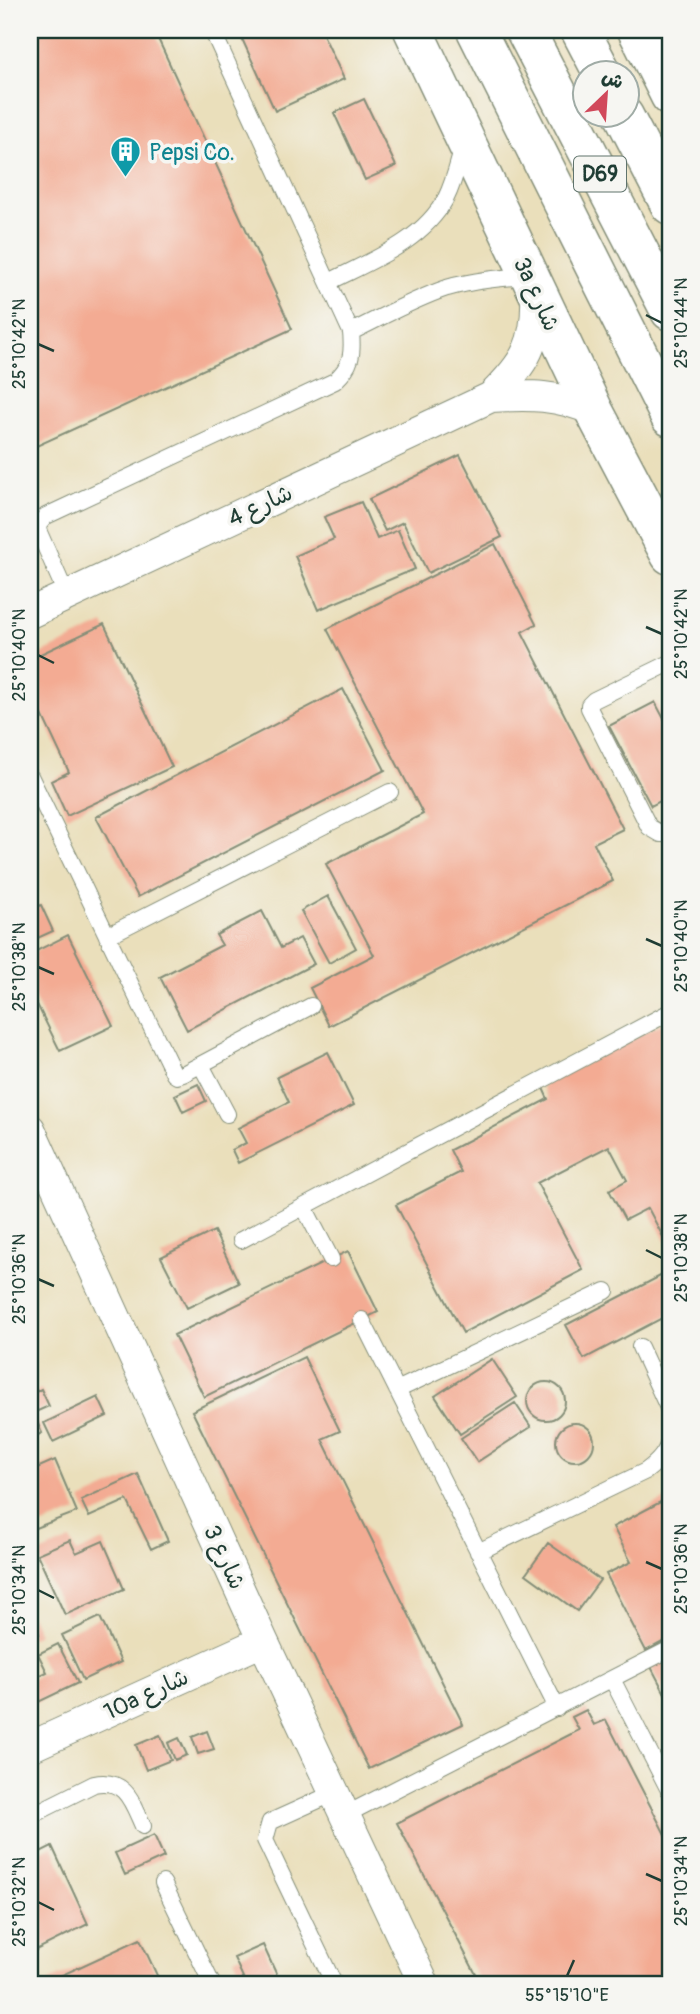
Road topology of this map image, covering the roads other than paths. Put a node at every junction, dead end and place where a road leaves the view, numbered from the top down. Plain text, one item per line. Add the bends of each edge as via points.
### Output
1 (212, 30) edge
2 (413, 30) edge
3 (476, 30) edge
4 (580, 30) edge
5 (637, 30) edge
6 (527, 34) edge
7 (596, 60) edge
8 (670, 96) edge
9 (631, 130) edge
10 (465, 141) junction
11 (670, 205) edge
12 (329, 282) junction
13 (532, 284) junction
14 (670, 310) edge
15 (351, 332) junction
16 (491, 397) junction
17 (594, 411) junction
18 (670, 418) edge
19 (670, 555) edge
20 (67, 596) junction
21 (30, 614) edge
22 (670, 663) edge
23 (30, 776) edge
24 (390, 792) dead end
25 (670, 834) edge
26 (107, 936) junction
27 (311, 1006) dead end
28 (670, 1012) edge
29 (201, 1065) junction
30 (227, 1114) dead end
31 (30, 1129) edge
32 (304, 1207) junction
33 (242, 1240) dead end
34 (331, 1259) dead end
35 (606, 1291) dead end
36 (362, 1320) dead end
37 (640, 1348) dead end
38 (397, 1390) junction
39 (670, 1417) edge
40 (670, 1438) edge
41 (478, 1552) junction
42 (263, 1641) junction
43 (670, 1649) edge
44 (612, 1679) junction
45 (557, 1707) junction
46 (30, 1747) edge
47 (670, 1792) edge
48 (340, 1804) junction
49 (30, 1816) edge
50 (142, 1826) dead end
51 (163, 1883) dead end
52 (212, 1984) edge
53 (334, 1984) edge
54 (424, 1984) edge

1 - 12 lane
2 - 10 main road, 3a شارع
3 - 18 main road
4 - 7 main road
5 - 8 main road
6 - 14 main road, D69
9 - 11 main road, D69
10 - 12 lane via 446,196 428,223 391,250
10 - 13 main road, 3a شارع
12 - 15 lane
13 - 15 lane via 481,280 445,289
13 - 16 street, شارع 4 via 534,336 513,375
13 - 17 main road, 3a شارع
15 - 20 lane via 351,359 335,381 41,520 39,535
16 - 17 street, شارع 4 via 544,396
16 - 20 street, شارع 4
17 - 19 main road, 3a شارع
20 - 21 street, شارع 4
22 - 25 lane via 589,705 649,827
23 - 26 lane
24 - 26 lane
26 - 29 lane via 174,1074 180,1076
27 - 29 lane
28 - 32 lane
29 - 30 lane
31 - 42 street, شارع 3
32 - 33 lane
32 - 34 lane
35 - 38 lane
36 - 38 lane
37 - 39 lane
38 - 41 lane
40 - 41 lane via 660,1460 646,1471
41 - 45 lane
42 - 46 street, 10a شارع
42 - 48 street, شارع 3
43 - 44 lane
44 - 45 lane
44 - 47 lane
45 - 48 lane
48 - 53 lane via 270,1822 265,1840
48 - 54 street, شارع 3
49 - 50 lane via 105,1782 122,1789
51 - 52 lane

